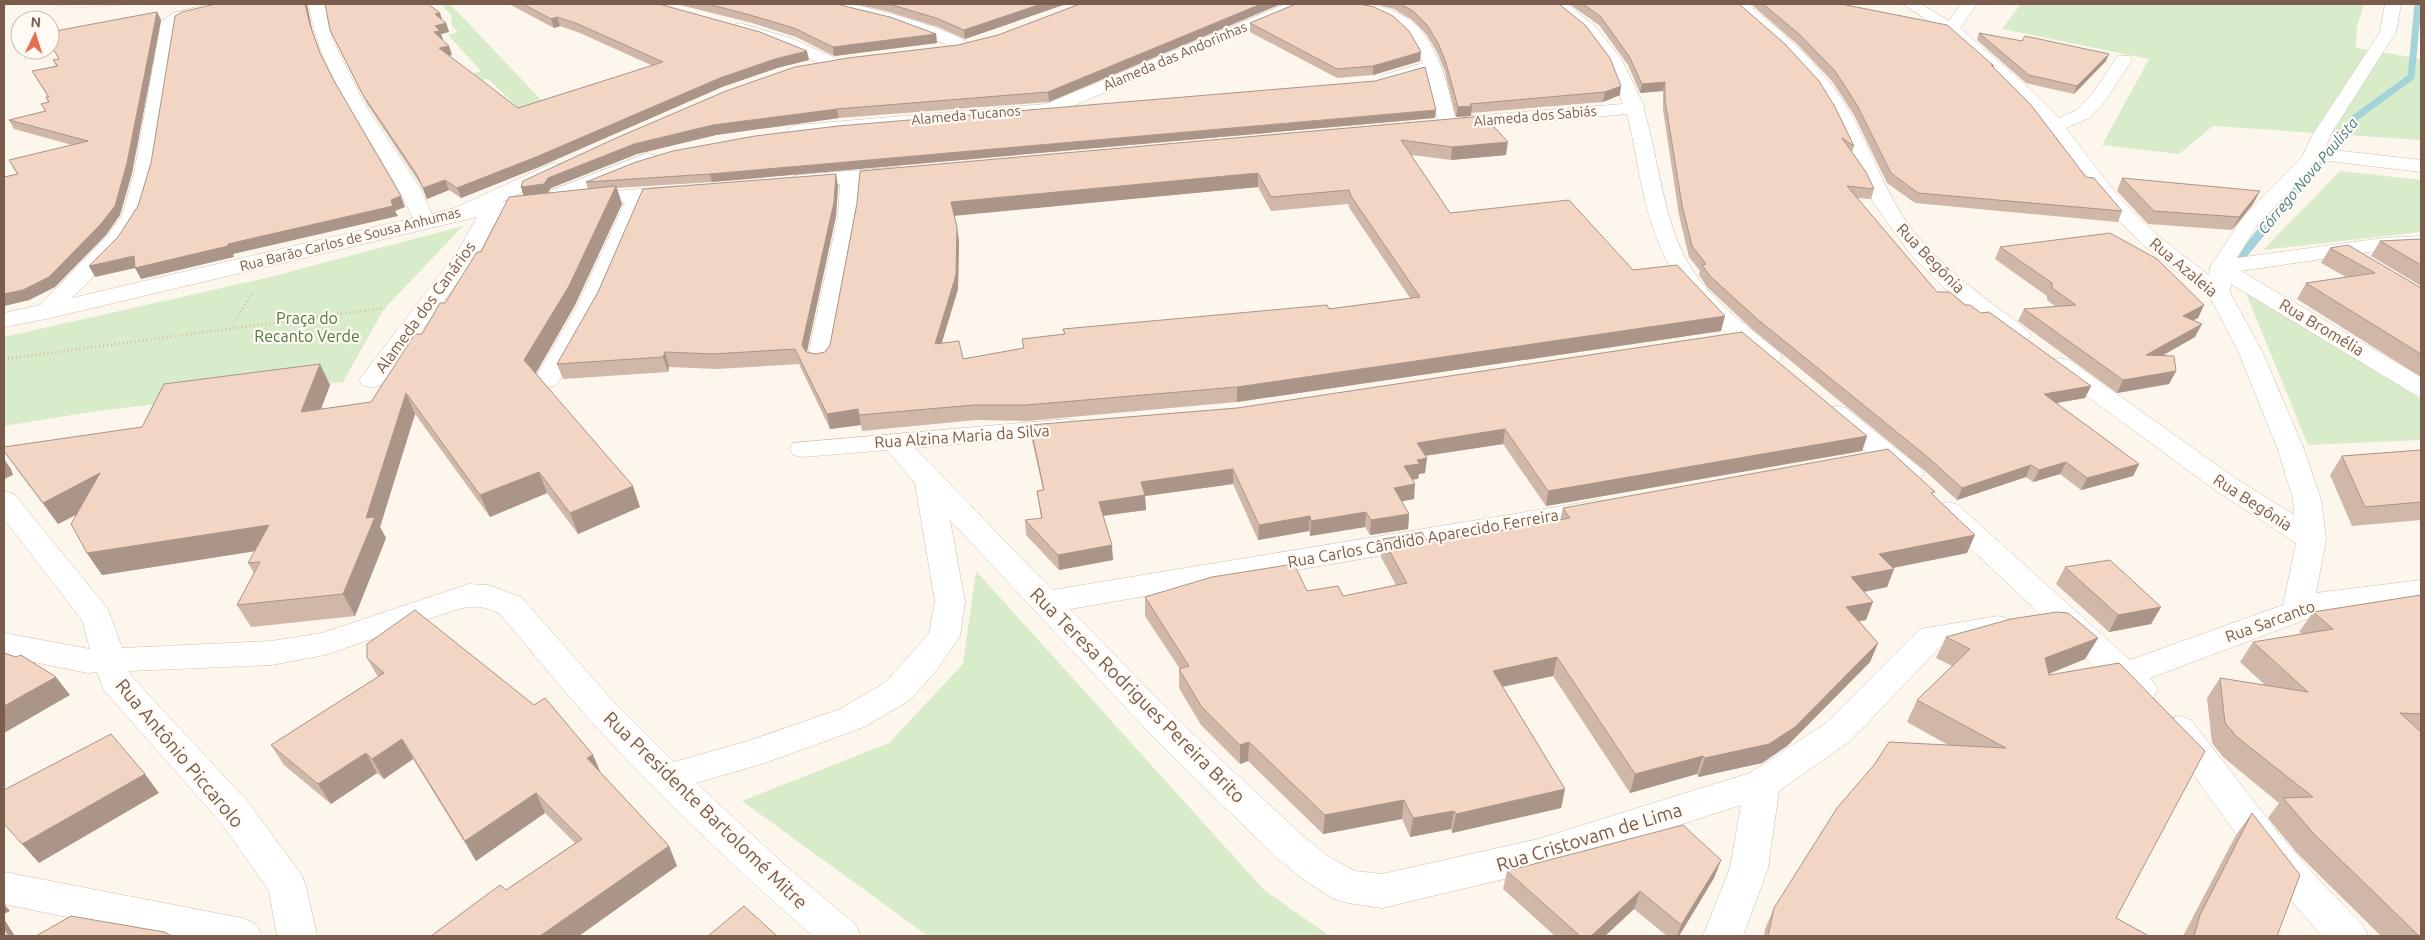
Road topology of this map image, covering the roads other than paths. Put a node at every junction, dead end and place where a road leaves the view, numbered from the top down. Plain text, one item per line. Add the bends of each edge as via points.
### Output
1 (227, 4) edge
2 (317, 4) edge
3 (829, 4) edge
4 (1298, 4) edge
5 (1353, 4) edge
6 (1558, 4) edge
7 (1738, 4) edge
8 (1911, 4) edge
9 (1969, 4) edge
10 (2393, 4) edge
11 (723, 23) edge
12 (1951, 30) junction
13 (982, 41) edge
14 (964, 46) junction
15 (936, 50) edge
16 (2124, 60) dead end
17 (1433, 65) junction
18 (803, 68) edge
19 (1374, 82) edge
20 (1101, 104) edge
21 (1053, 108) junction
22 (1636, 108) junction
23 (1447, 124) junction
24 (1427, 125) edge
25 (2056, 126) junction
26 (775, 134) edge
27 (2314, 154) junction
28 (662, 155) edge
29 (574, 160) edge
30 (2421, 166) edge
31 (919, 171) edge
32 (851, 176) junction
33 (780, 183) edge
34 (694, 191) edge
35 (638, 196) junction
36 (537, 203) junction
37 (493, 208) junction
38 (462, 212) junction
39 (426, 221) junction
40 (2421, 242) edge
41 (2340, 249) junction
42 (2221, 268) junction
43 (2372, 268) edge
44 (2219, 294) junction
45 (46, 312) junction
46 (4, 320) edge
47 (1744, 336) junction
48 (1715, 341) edge
49 (819, 360) edge
50 (1787, 372) edge
51 (372, 380) dead end
52 (547, 380) dead end
53 (2421, 388) edge
54 (1815, 396) edge
55 (1091, 425) edge
56 (894, 441) junction
57 (803, 449) dead end
58 (1888, 456) junction
59 (1850, 463) edge
60 (929, 481) junction
61 (4, 500) edge
62 (1622, 504) edge
63 (2311, 539) junction
64 (2421, 590) edge
65 (1046, 602) junction
66 (2297, 611) junction
67 (2061, 618) junction
68 (4, 645) edge
69 (110, 660) junction
70 (2125, 675) junction
71 (667, 778) junction
72 (1762, 784) junction
73 (1414, 884) joint
74 (4, 888) edge
75 (242, 936) edge
76 (297, 936) edge
77 (841, 936) edge
78 (1723, 936) edge
79 (2348, 936) edge

1 - 45 street via 179,16 169,22 144,173 132,216 115,241
2 - 39 street via 324,39 356,105 409,186
3 - 14 street via 893,20
4 - 21 street, Alameda das Andorinhas
5 - 17 street via 1401,19 1417,32
6 - 22 street via 1596,36 1618,66
7 - 63 street, Rua Begônia via 1798,56 1834,99 1892,217 1924,256 1957,288 2225,484
8 - 12 street, Rua Azaleia
9 - 12 street
10 - 27 street via 2388,32 2322,134
11 - 18 street via 790,42 840,61
12 - 25 street, Rua Azaleia via 2022,91
13 - 14 street
14 - 15 street
16 - 25 street via 2083,114
17 - 19 street
17 - 23 street
20 - 21 street, Alameda Tucanos
21 - 26 street, Alameda Tucanos
22 - 23 street, Alameda dos Sabiás
22 - 47 street via 1662,228 1677,264 1698,293
23 - 24 street, Alameda dos Sabiás
25 - 44 street, Rua Azaleia via 2104,192 2131,222
27 - 30 street
27 - 42 street via 2251,220
28 - 36 street via 594,178
29 - 38 street, Rua Barão Carlos de Sousa Anhumas
31 - 32 street
32 - 33 street
32 - 49 street via 848,216
34 - 35 street
35 - 36 street
35 - 52 street via 589,306
36 - 37 street
37 - 38 street
37 - 51 street, Alameda dos Canários via 468,253
38 - 39 street, Rua Barão Carlos de Sousa Anhumas
39 - 45 street, Rua Barão Carlos de Sousa Anhumas
40 - 41 street
41 - 42 street
41 - 43 street
42 - 44 street
42 - 53 street, Rua Bromélia via 2296,310
44 - 63 street, Rua Azaleia via 2250,351 2290,447 2307,499
45 - 46 street, Rua Barão Carlos de Sousa Anhumas
47 - 48 street
47 - 50 street
54 - 58 street
55 - 56 street, Rua Alzina Maria da Silva
56 - 57 street, Rua Alzina Maria da Silva
56 - 60 street, Rua Teresa Rodrigues Pereira Brito
58 - 59 street
58 - 67 street
60 - 65 street, Rua Teresa Rodrigues Pereira Brito
60 - 71 street via 950,602 944,636 923,664 898,692 852,718 753,753
61 - 69 street, Rua Antônio Piccarolo via 97,617
62 - 65 street, Rua Carlos Cândido Aparecido Ferreira
63 - 66 street, Rua Azaleia
64 - 66 street, Rua Sarcanto via 2322,602
65 - 73 street, Rua Teresa Rodrigues Pereira Brito via 1167,730 1316,868 1348,887 1382,891
66 - 70 street, Rua Sarcanto
67 - 70 street
67 - 72 street, Rua Cristovam de Lima via 1931,637 1838,732
68 - 69 street, Rua Presidente Bartolomé Mitre via 88,661
69 - 71 street, Rua Presidente Bartolomé Mitre via 271,653 325,644 468,595 488,596 510,604 601,710
69 - 76 street, Rua Antônio Piccarolo via 116,681 235,814 287,886
70 - 79 street via 2158,705 2194,746 2274,858 2316,906
71 - 77 street, Rua Presidente Bartolomé Mitre via 773,878
72 - 73 street, Rua Cristovam de Lima via 1538,855
72 - 78 street via 1749,868
74 - 75 street

